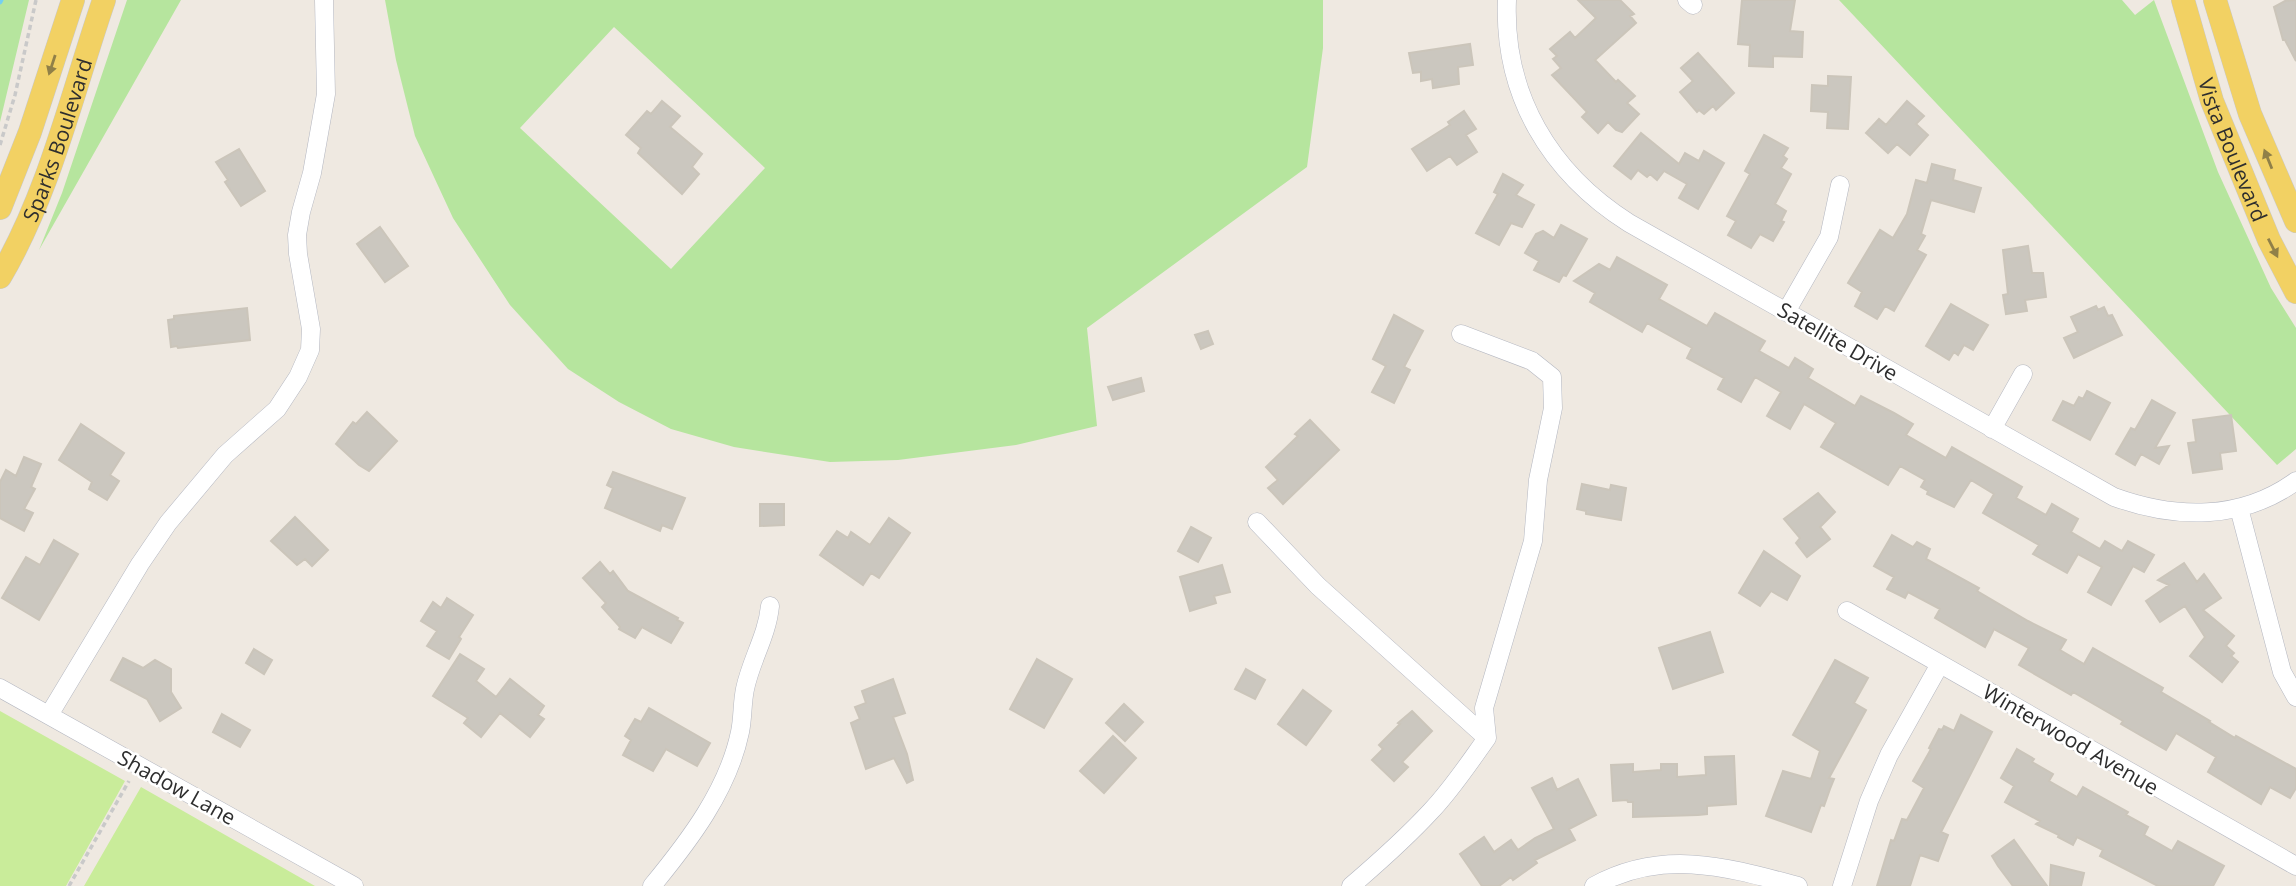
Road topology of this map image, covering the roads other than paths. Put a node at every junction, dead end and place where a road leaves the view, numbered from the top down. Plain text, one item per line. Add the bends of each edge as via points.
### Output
1 (73, 0) edge
2 (92, 0) edge
3 (104, 0) edge
4 (324, 0) edge
5 (1507, 0) edge
6 (2183, 0) edge
7 (2215, 0) edge
8 (73, 95) junction
9 (1840, 185) dead end
10 (0, 208) edge
11 (2296, 221) edge
12 (0, 277) edge
13 (2296, 292) edge
14 (1786, 312) junction
15 (1461, 334) dead end
16 (2023, 374) dead end
17 (1992, 429) junction
18 (2296, 481) edge
19 (2238, 508) junction
20 (1257, 522) dead end
21 (770, 606) dead end
22 (1847, 611) dead end
23 (1940, 664) junction
24 (0, 688) edge
25 (2296, 697) edge
26 (49, 715) junction
27 (1487, 737) junction
28 (2296, 866) edge
29 (354, 886) edge
30 (652, 886) edge
31 (1351, 886) edge
32 (1594, 886) edge
33 (1798, 886) edge
34 (1842, 886) edge

1 -> 10 main road, Sparks Boulevard
2 - 8 main road
3 - 8 main road, Sparks Boulevard
4 - 26 street via 326,94 298,236 310,350 277,410 225,455 168,523
5 - 14 street, Satellite Drive via 1509,49 1517,82 1529,115 1563,167 1611,211
6 -> 13 main road, Vista Boulevard via 2217,113 2269,240
11 -> 7 main road, Vista Boulevard via 2250,114
8 - 12 main road, Sparks Boulevard via 33,212
9 - 14 street via 1829,237
14 - 17 street, Satellite Drive
15 - 27 street via 1532,361 1552,377 1553,408 1538,480 1533,541 1483,708
16 - 17 street
17 - 19 street, Satellite Drive via 2114,497 2142,507 2199,514
18 - 19 street, Satellite Drive
19 - 25 street via 2282,672
20 - 27 street via 1318,586
21 - 30 street via 768,625 745,688 740,733 730,764 695,830
22 - 23 street, Winterwood Avenue
23 - 28 street, Winterwood Avenue
23 - 34 street via 1889,755
24 - 26 street, Shadow Lane
26 - 29 street, Shadow Lane
27 - 31 street via 1432,810
32 - 33 street via 1626,872 1694,863

